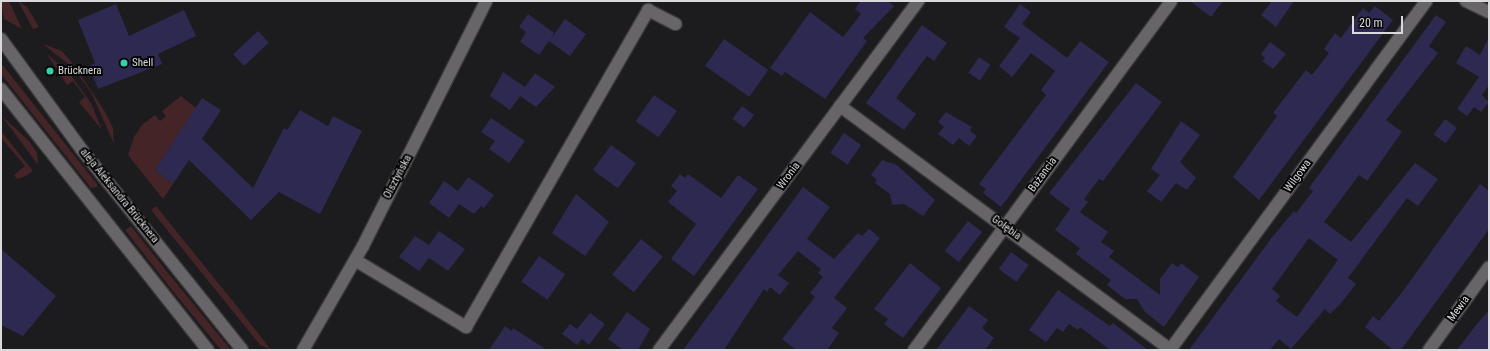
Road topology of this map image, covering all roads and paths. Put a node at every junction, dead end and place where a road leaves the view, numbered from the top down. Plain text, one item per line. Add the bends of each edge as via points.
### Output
1 (486, 1) edge
2 (918, 1) edge
3 (1171, 1) edge
4 (1426, 1) edge
5 (1466, 1) edge
6 (1489, 12) edge
7 (676, 24) dead end
8 (1, 39) edge
9 (1, 89) edge
10 (840, 106) junction
11 (1005, 227) junction
12 (355, 260) junction
13 (1489, 267) edge
14 (208, 350) edge
15 (242, 350) edge
16 (303, 350) edge
17 (659, 350) edge
18 (914, 350) edge
19 (1170, 350) edge
20 (1429, 350) edge

1 - 12 street, Olsztyńska
2 - 10 street, Wronia
3 - 11 street, Bażancia
4 - 19 street, Wilgowa
5 - 6 street
7 - 12 street via 648,10 466,327
8 - 15 street, aleja Aleksandra Brücknera via 82,150
9 - 14 street
10 - 11 street, Gołębia
10 - 17 street, Wronia
11 - 18 street, Bażancia
11 - 19 street, Gołębia
12 - 16 street, Olsztyńska
13 - 20 street, Mewia

